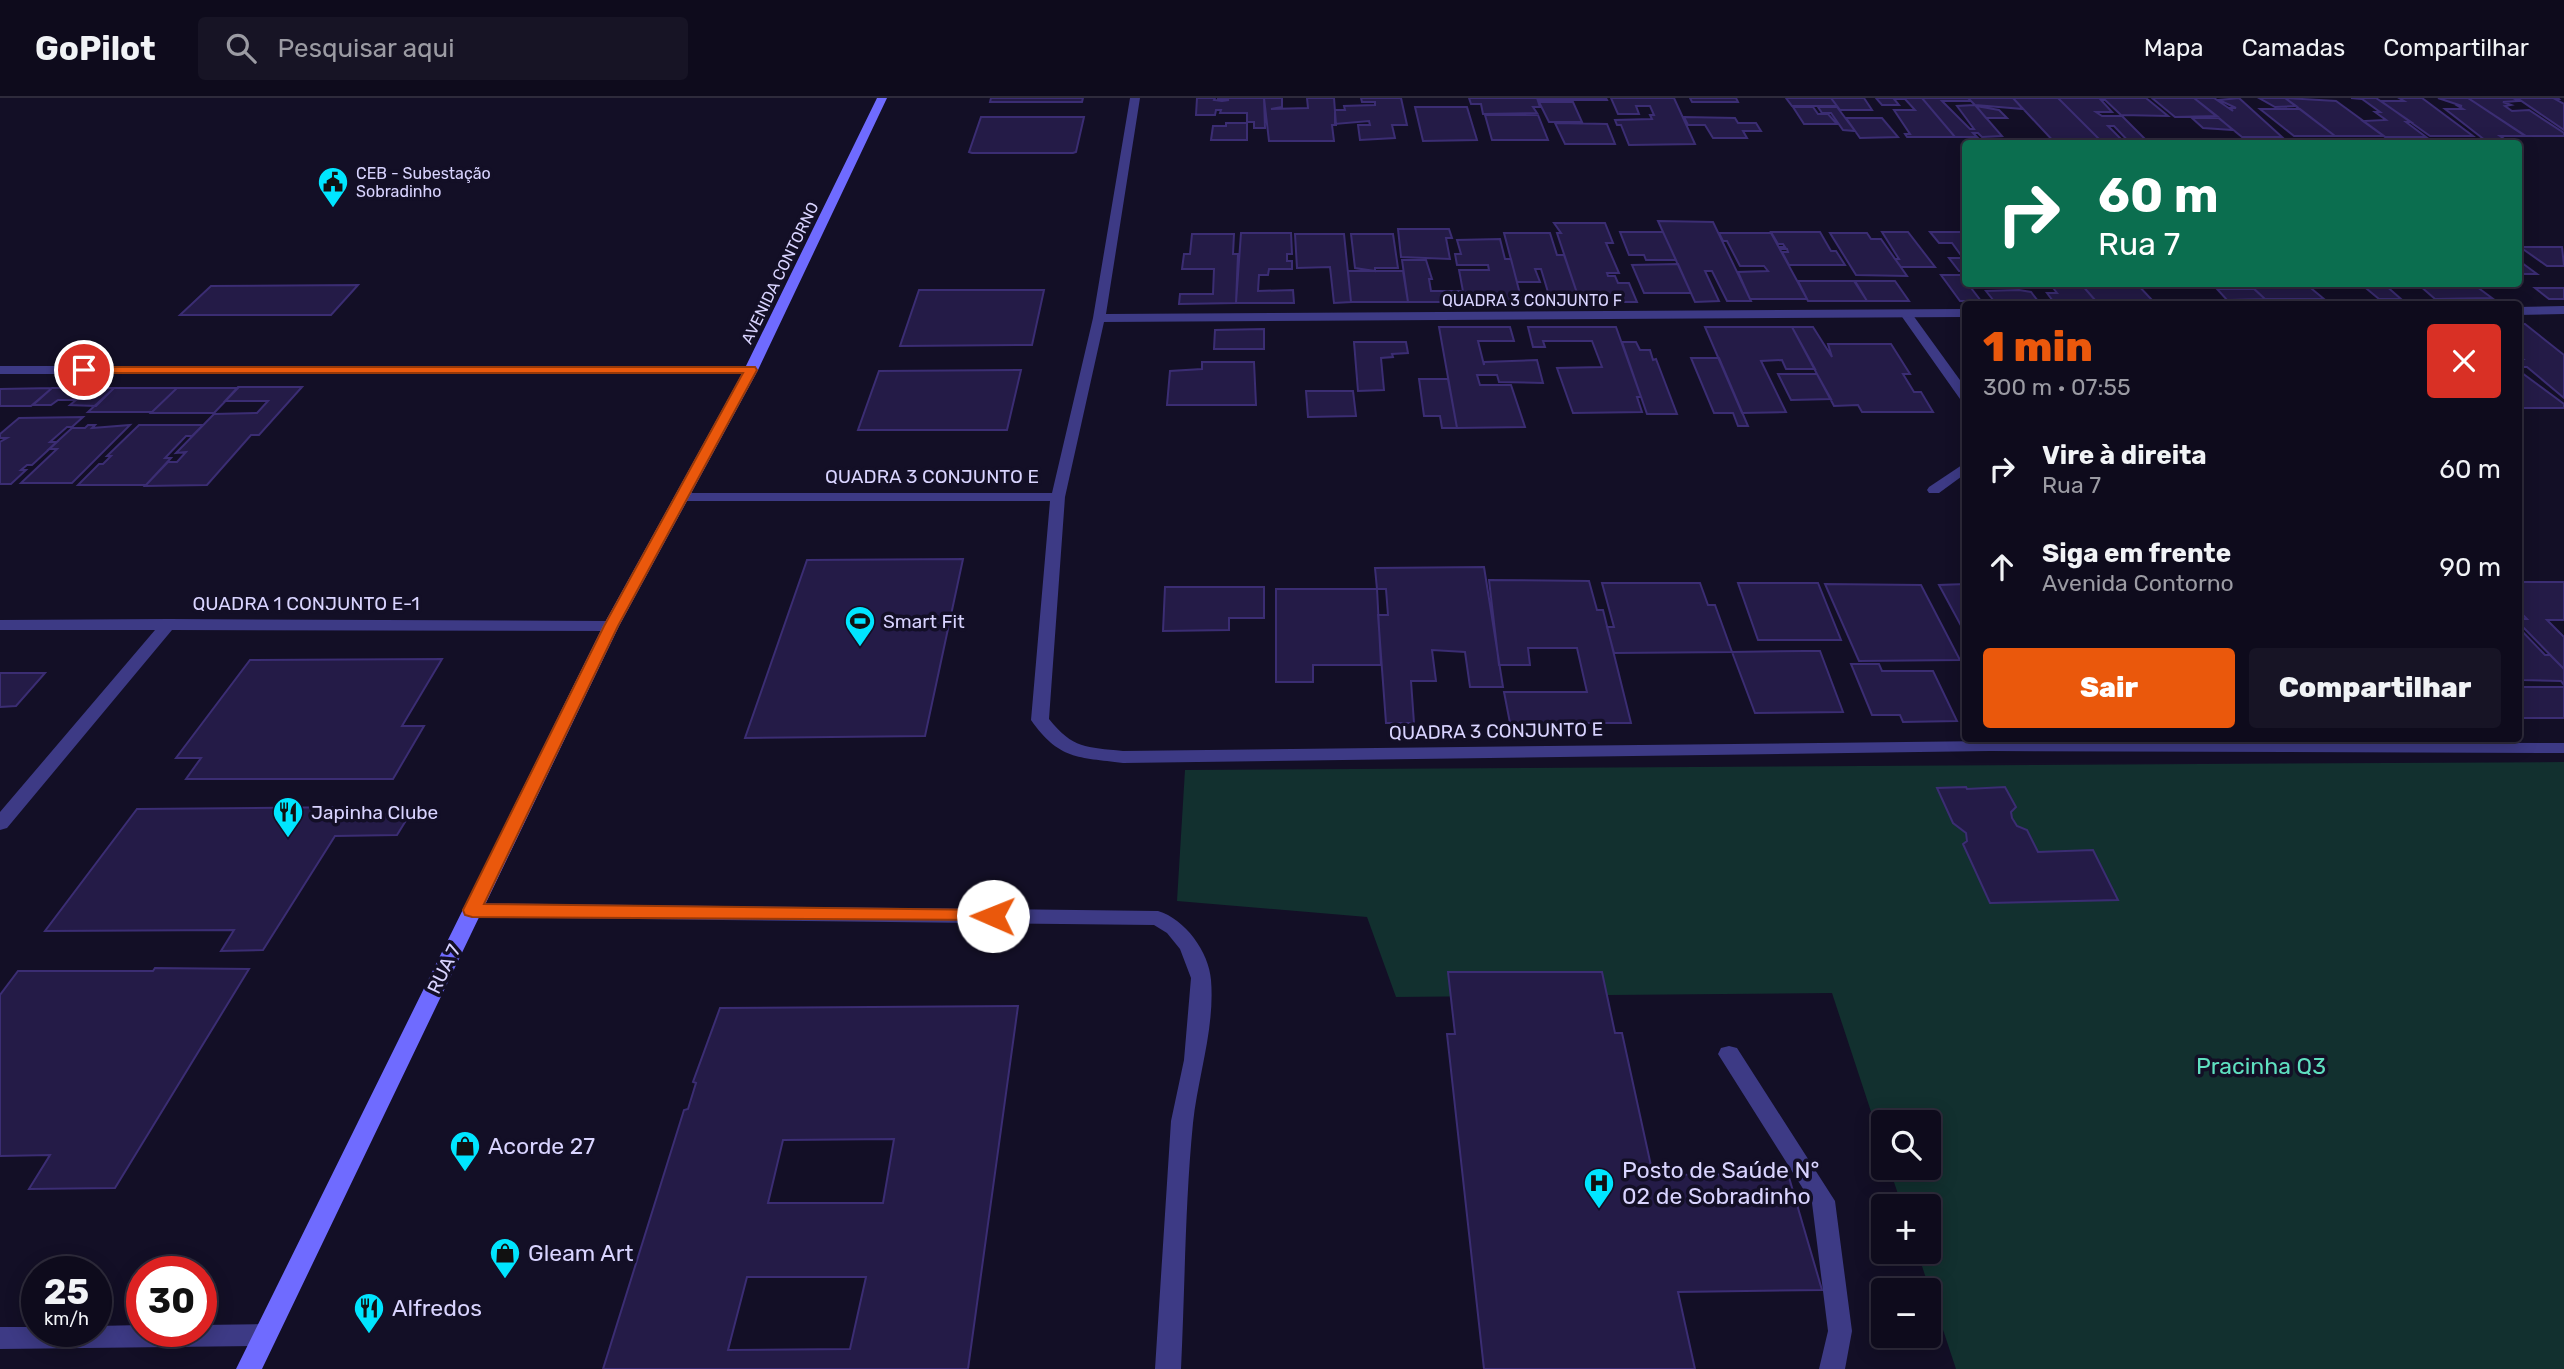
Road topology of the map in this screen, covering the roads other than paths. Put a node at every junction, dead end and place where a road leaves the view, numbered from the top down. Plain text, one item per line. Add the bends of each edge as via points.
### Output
1 (882, 98) edge
2 (1135, 98) edge
3 (2564, 310) edge
4 (2522, 311) edge
5 (1962, 313) edge
6 (1906, 314) junction
7 (1100, 317) junction
8 (0, 370) edge
9 (751, 370) junction
10 (1962, 392) edge
11 (1962, 469) edge
12 (1934, 490) dead end
13 (682, 497) junction
14 (1058, 497) junction
15 (169, 624) junction
16 (0, 625) edge
17 (611, 626) junction
18 (2564, 748) edge
19 (0, 824) edge
20 (472, 910) junction
21 (1728, 1054) dead end
22 (265, 1335) junction
23 (0, 1338) edge
24 (249, 1369) edge
25 (1168, 1369) edge
26 (1832, 1369) edge

1 - 9 main road, AVENIDA CONTORNO
2 - 7 street
3 - 4 street
5 - 6 street, QUADRA 3 CONJUNTO F
6 - 7 street, QUADRA 3 CONJUNTO F
6 - 10 street
7 - 14 street
8 - 9 street
9 - 13 main road, AVENIDA CONTORNO
11 - 12 street
13 - 14 street, QUADRA 3 CONJUNTO E
13 - 17 main road, RUA 7
14 - 18 street, QUADRA 3 CONJUNTO E via 1040,720 1058,742 1081,751 1123,757 1990,746
15 - 16 street, QUADRA 1 CONJUNTO E-1
15 - 17 street, QUADRA 1 CONJUNTO E-1
15 - 19 street
17 - 20 main road, RUA 7
20 - 22 main road, RUA 7
20 - 25 street via 1158,918 1174,928 1189,947 1201,978 1195,1060 1182,1121
21 - 26 street via 1823,1201 1840,1331
22 - 23 street
22 - 24 main road, RUA 7

